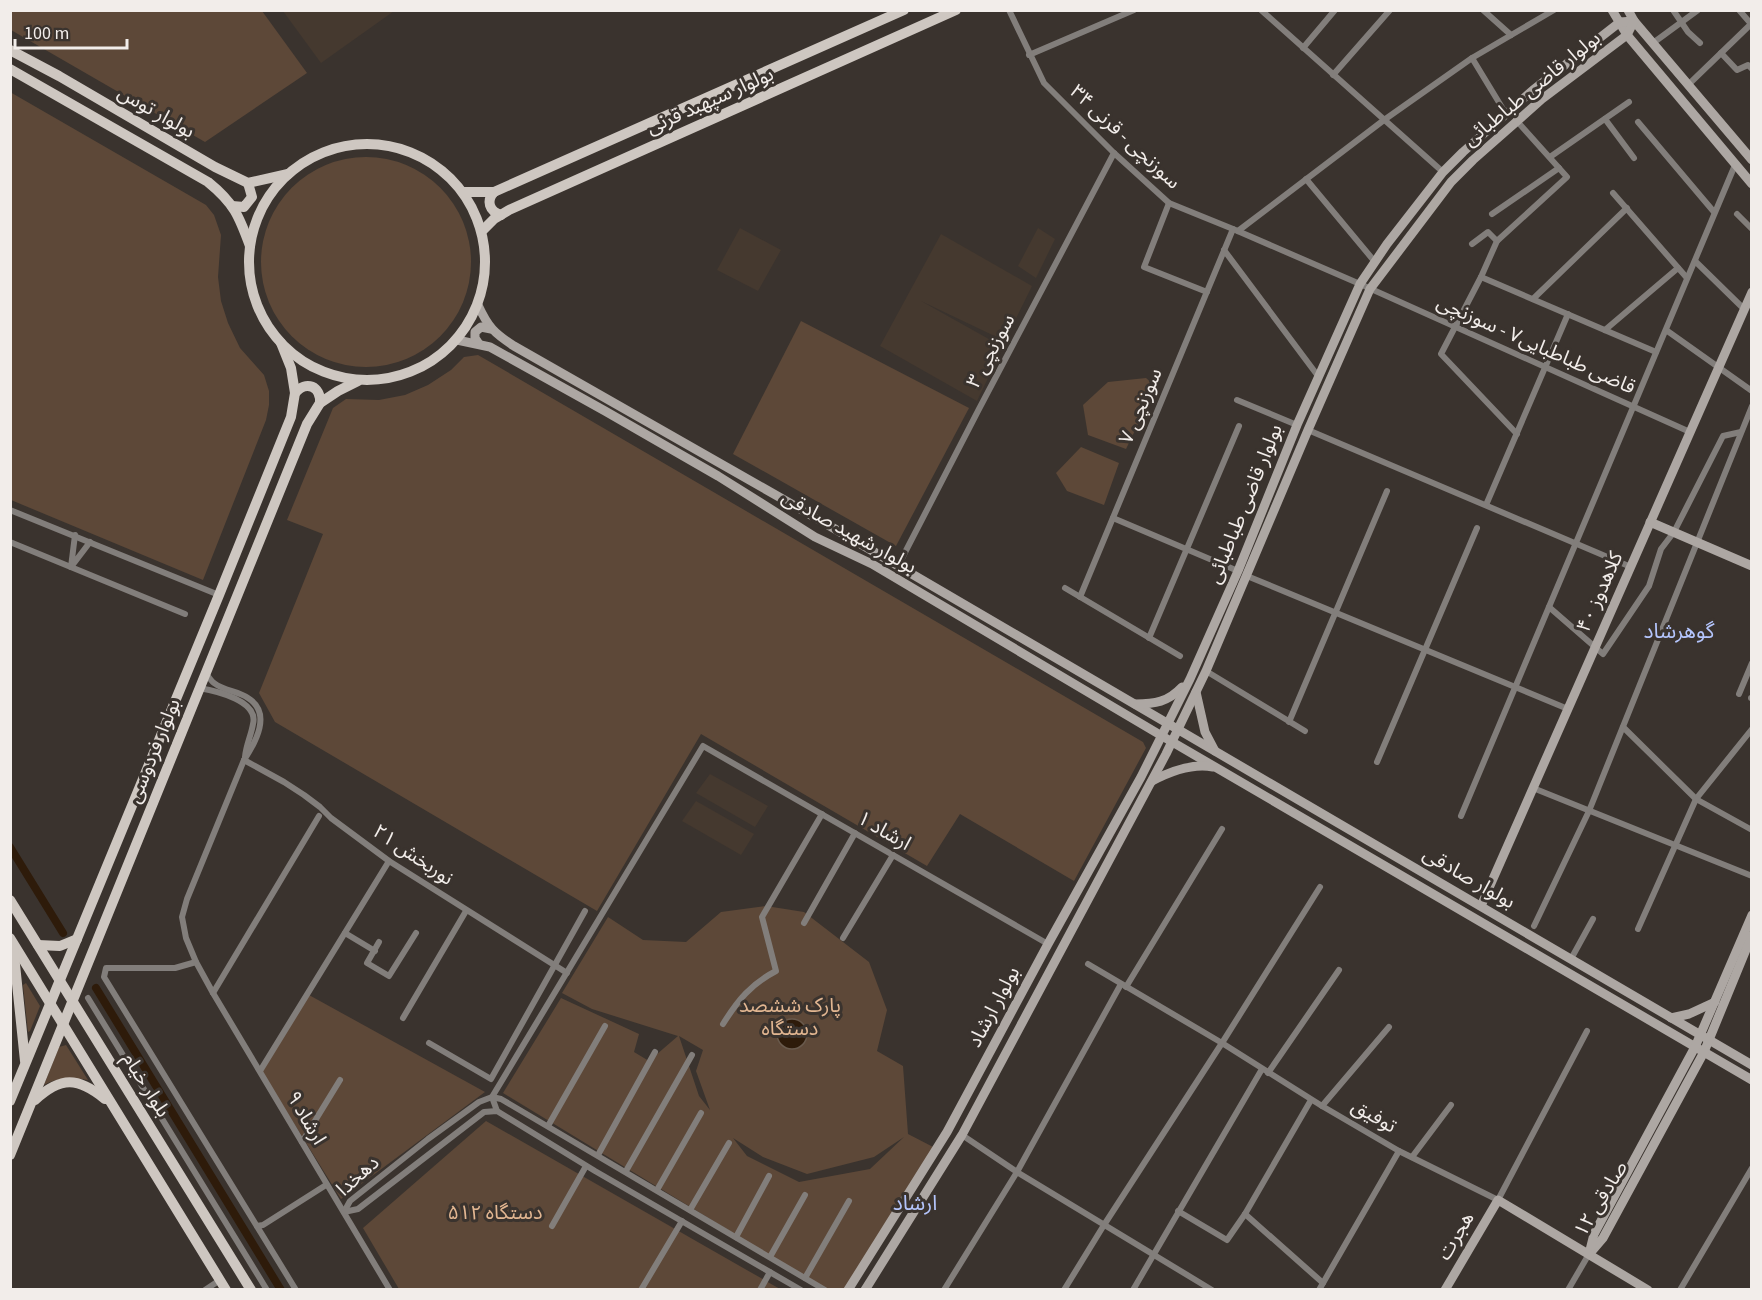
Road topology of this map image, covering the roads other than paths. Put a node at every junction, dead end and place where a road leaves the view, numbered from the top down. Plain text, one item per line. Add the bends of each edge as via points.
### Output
1 (904, 10) edge
2 (956, 10) edge
3 (1009, 10) edge
4 (1134, 10) edge
5 (1261, 10) edge
6 (1335, 10) edge
7 (1390, 10) edge
8 (1483, 10) edge
9 (1554, 10) edge
10 (1612, 10) edge
11 (1628, 10) edge
12 (1672, 10) edge
13 (1698, 10) edge
14 (1739, 10) edge
15 (1634, 21) junction
16 (1620, 22) junction
17 (1682, 22) junction
18 (1751, 24) edge
19 (1511, 35) junction
20 (1627, 35) junction
21 (1653, 43) junction
22 (1700, 43) dead end
23 (1303, 48) junction
24 (10, 50) edge
25 (1721, 53) junction
26 (1029, 55) junction
27 (1472, 58) junction
28 (10, 69) edge
29 (1752, 69) edge
30 (1333, 75) junction
31 (1688, 85) junction
32 (1629, 102) dead end
33 (1506, 114) junction
34 (1605, 119) junction
35 (1384, 120) junction
36 (1516, 120) junction
37 (1638, 122) dead end
38 (1114, 153) junction
39 (1550, 157) junction
40 (1634, 158) dead end
41 (1752, 160) edge
42 (1735, 165) junction
43 (1559, 168) junction
44 (1443, 172) junction
45 (289, 174) junction
46 (1306, 179) junction
47 (248, 183) junction
48 (1752, 184) edge
49 (463, 192) junction
50 (494, 192) junction
51 (1613, 193) dead end
52 (1169, 203) junction
53 (232, 206) junction
54 (1627, 208) junction
55 (1714, 212) junction
56 (1492, 214) dead end
57 (1737, 214) dead end
58 (501, 215) junction
59 (1752, 229) edge
60 (483, 230) junction
61 (1236, 230) junction
62 (1497, 242) junction
63 (1472, 244) dead end
64 (250, 246) junction
65 (1224, 250) junction
66 (1695, 261) junction
67 (1375, 262) junction
68 (1678, 268) junction
69 (1481, 277) junction
70 (1688, 278) junction
71 (1360, 284) junction
72 (1370, 289) junction
73 (1207, 292) junction
74 (1752, 292) edge
75 (1533, 299) junction
76 (478, 305) junction
77 (1744, 309) junction
78 (1568, 314) junction
79 (1456, 327) junction
80 (493, 330) junction
81 (1605, 330) junction
82 (1666, 330) junction
83 (457, 340) junction
84 (281, 343) junction
85 (479, 344) junction
86 (1656, 352) junction
87 (1545, 367) junction
88 (1718, 367) junction
89 (1318, 376) junction
90 (358, 381) junction
91 (1752, 391) edge
92 (295, 393) junction
93 (1237, 400) dead end
94 (320, 403) junction
95 (1752, 406) edge
96 (1634, 407) junction
97 (1297, 425) junction
98 (1239, 426) dead end
99 (1308, 430) junction
100 (1690, 432) junction
101 (1741, 432) junction
102 (1517, 434) junction
103 (1387, 490) dead end
104 (1486, 505) junction
105 (10, 510) edge
106 (1113, 518) junction
107 (823, 522) junction
108 (1650, 522) junction
109 (1477, 528) dead end
110 (1674, 532) junction
111 (75, 535) junction
112 (815, 537) junction
113 (10, 542) edge
114 (90, 542) junction
115 (1696, 542) junction
116 (1576, 543) junction
117 (1187, 549) junction
118 (898, 566) junction
119 (1752, 566) edge
120 (71, 567) junction
121 (1631, 567) junction
122 (1238, 571) junction
123 (1247, 576) junction
124 (1065, 588) dead end
125 (219, 595) junction
126 (1080, 597) junction
127 (1550, 607) junction
128 (1336, 612) junction
129 (185, 614) dead end
130 (1149, 638) junction
131 (1595, 648) junction
132 (1425, 649) junction
133 (1180, 656) dead end
134 (1752, 663) edge
135 (1206, 670) junction
136 (205, 672) junction
137 (1190, 679) junction
138 (1516, 687) junction
139 (199, 688) junction
140 (1196, 692) junction
141 (1739, 694) dead end
142 (1134, 704) junction
143 (1568, 709) junction
144 (1289, 722) junction
145 (1168, 724) junction
146 (1623, 727) junction
147 (1752, 729) edge
148 (1178, 730) junction
149 (1305, 731) dead end
150 (1162, 736) junction
151 (1172, 741) junction
152 (1215, 751) junction
153 (244, 760) junction
154 (1377, 762) dead end
155 (1219, 768) junction
156 (1150, 782) junction
157 (1533, 788) junction
158 (1696, 799) junction
159 (1589, 811) junction
160 (822, 814) junction
161 (319, 816) dead end
162 (1461, 816) dead end
163 (1222, 829) dead end
164 (1752, 830) edge
165 (855, 833) junction
166 (1675, 846) junction
167 (893, 855) junction
168 (389, 861) junction
169 (1752, 876) edge
170 (1320, 887) dead end
171 (10, 900) edge
172 (1481, 906) junction
173 (585, 910) dead end
174 (466, 911) junction
175 (1752, 915) edge
176 (1593, 919) dead end
177 (804, 923) dead end
178 (1534, 926) dead end
179 (1638, 929) dead end
180 (345, 933) junction
181 (416, 933) dead end
182 (1752, 935) edge
183 (843, 938) dead end
184 (77, 939) junction
185 (12, 940) edge
186 (379, 942) dead end
187 (1048, 944) junction
188 (38, 945) junction
189 (375, 951) junction
190 (1571, 959) junction
191 (196, 962) junction
192 (1088, 964) dead end
193 (554, 966) junction
194 (1339, 970) dead end
195 (565, 976) junction
196 (60, 979) junction
197 (1124, 986) junction
198 (213, 993) junction
199 (88, 998) dead end
200 (74, 1001) junction
201 (50, 1002) junction
202 (1719, 1003) junction
203 (403, 1018) dead end
204 (1671, 1018) junction
205 (723, 1024) dead end
206 (63, 1025) junction
207 (605, 1026) dead end
208 (1389, 1027) dead end
209 (1587, 1031) dead end
210 (1705, 1038) junction
211 (429, 1043) dead end
212 (1222, 1043) junction
213 (1723, 1049) junction
214 (1700, 1050) junction
215 (655, 1052) dead end
216 (692, 1055) dead end
217 (25, 1063) junction
218 (1752, 1065) edge
219 (1262, 1070) junction
220 (260, 1071) junction
221 (1268, 1073) junction
222 (340, 1080) dead end
223 (1752, 1080) edge
224 (492, 1097) junction
225 (1311, 1100) junction
226 (10, 1101) edge
227 (31, 1105) junction
228 (1451, 1105) dead end
229 (1322, 1106) junction
230 (115, 1108) junction
231 (497, 1110) junction
232 (701, 1113) dead end
233 (548, 1126) junction
234 (962, 1135) junction
235 (302, 1142) junction
236 (729, 1143) dead end
237 (1399, 1151) junction
238 (10, 1155) edge
239 (598, 1155) junction
240 (1412, 1156) junction
241 (586, 1166) junction
242 (1752, 1168) edge
243 (626, 1172) junction
244 (1017, 1172) junction
245 (769, 1176) dead end
246 (327, 1185) junction
247 (657, 1190) junction
248 (805, 1195) dead end
249 (1498, 1200) junction
250 (849, 1201) dead end
251 (690, 1209) junction
252 (1178, 1211) junction
253 (344, 1212) junction
254 (1245, 1214) junction
255 (682, 1221) junction
256 (891, 1221) junction
257 (1104, 1225) junction
258 (257, 1226) junction
259 (552, 1226) dead end
260 (902, 1230) junction
261 (736, 1237) junction
262 (1589, 1254) junction
263 (1153, 1255) junction
264 (770, 1257) junction
265 (770, 1272) junction
266 (805, 1278) junction
267 (1198, 1282) junction
268 (1323, 1283) junction
269 (223, 1285) edge
270 (205, 1290) edge
271 (251, 1290) edge
272 (267, 1290) edge
273 (296, 1290) edge
274 (390, 1290) edge
275 (641, 1290) edge
276 (760, 1290) edge
277 (801, 1290) edge
278 (825, 1290) edge
279 (848, 1290) edge
280 (865, 1290) edge
281 (944, 1290) edge
282 (1064, 1290) edge
283 (1132, 1290) edge
284 (1194, 1290) edge
285 (1212, 1290) edge
286 (1319, 1290) edge
287 (1444, 1290) edge
288 (1568, 1290) edge
289 (1648, 1290) edge
290 (1680, 1290) edge

1 - 50 main road, بولوار سپهبد قرنی
2 - 58 main road, بولوار سپهبد قرنی
3 - 26 street, سوزنچی - قرنی ۳۴
4 - 26 street
5 - 23 street
6 - 23 street
7 - 30 street
8 - 19 street
9 - 19 street
10 - 16 main road
11 - 15 main road
12 - 17 street
13 - 17 street
14 - 18 street
15 - 16 main road, بولوار قاضی طباطبائی
15 - 20 main road, بولوار قاضی طباطبائی
15 - 21 main road
16 - 20 main road
16 - 33 main road, بولوار قاضی طباطبائی
17 - 21 street
17 - 22 street
18 - 25 street
19 - 27 street
20 - 36 main road, بولوار قاضی طباطبائی
20 - 42 main road
21 - 31 main road
23 - 30 street
24 - 47 main road, بولوار توس
25 - 29 street via 1737,70 1748,65
25 - 31 street
26 - 38 street, سوزنچی - قرنی ۳۴ via 1044,83
27 - 33 street
27 - 35 street
28 - 53 main road, بولوار توس via 208,182
30 - 35 street
31 - 41 main road
32 - 34 street
33 - 44 main road, بولوار قاضی طباطبائی
34 - 39 street
34 - 40 street
35 - 44 street
35 - 46 street
36 - 39 street
36 - 72 main road, بولوار قاضی طباطبائی via 1451,182
37 - 55 street
38 - 52 street, سوزنچی - قرنی ۳۴
38 - 118 street, سوزنچی ۳
39 - 43 street
42 - 48 main road
42 - 55 street
43 - 56 street
43 - 62 street via 1568,177
44 - 67 main road, بولوار قاضی طباطبائی
45 - 47 main road
45 - 49 main road via 314,157 350,145 377,144 411,152 437,166
45 - 64 main road via 269,196
46 - 61 street
46 - 67 street
47 - 53 main road via 252,197 248,203 244,207
49 - 50 main road, بولوار سپهبد قرنی
49 - 60 main road
50 - 58 main road via 489,203
51 - 54 street
52 - 61 street, سوزنچی - قرنی ۳۴
52 - 73 street via 1144,267
53 - 64 main road, بولوار توس
54 - 68 street
54 - 75 street
55 - 66 street
57 - 59 street
58 - 60 main road, بولوار سپهبد قرنی
60 - 76 main road via 486,262
61 - 65 street, سوزنچی ۷
61 - 71 street, سوزنچی - قرنی ۳۴
62 - 63 street via 1488,232
62 - 69 street
64 - 84 main road via 254,296 264,320
65 - 73 street, سوزنچی ۷
65 - 89 street
66 - 70 street
66 - 77 street
67 - 71 main road, بولوار قاضی طباطبائی
68 - 70 street
68 - 81 street
69 - 75 street
69 - 79 street
70 - 82 street
71 - 72 street, قاضی طباطبایی۷ - سوزنچی
71 - 89 main road, بولوار قاضی طباطبائی
72 - 79 street, قاضی طباطبایی۷ - سوزنچی
72 - 99 main road, بولوار قاضی طباطبائی
73 - 106 street, سوزنچی ۷
74 - 77 main road, کلاهدوز ۴۰
75 - 78 street
76 - 80 main road, بولوار شهید صادقی
76 - 83 main road
77 - 88 main road, کلاهدوز ۴۰
78 - 81 street
78 - 87 street
79 - 87 street, قاضی طباطبایی۷ - سوزنچی
79 - 102 street via 1442,354
80 - 85 main road via 481,327 475,338
80 - 107 main road, بولوار شهید صادقی via 514,346
81 - 86 street
82 - 86 street
82 - 88 street
83 - 85 main road, بولوار شهید صادقی
83 - 90 main road via 413,372 389,379
84 - 90 main road via 324,373
84 - 92 main road, بولوار فردوسی
85 - 112 main road, بولوار شهید صادقی via 508,356 626,423
86 - 96 street
87 - 96 street, قاضی طباطبایی۷ - سوزنچی
87 - 102 street
88 - 91 street
88 - 100 main road, کلاهدوز ۴۰
89 - 97 main road, بولوار قاضی طباطبائی
90 - 94 main road, بولوار فردوسی
92 - 94 main road via 306,385 312,386 318,390
92 - 125 main road, بولوار فردوسی via 291,417
93 - 97 street
94 - 136 main road, بولوار فردوسی
95 - 101 street
96 - 100 street, قاضی طباطبایی۷ - سوزنچی
96 - 116 street
97 - 122 main road, بولوار قاضی طباطبائی
98 - 117 street
99 - 104 street
99 - 123 main road, بولوار قاضی طباطبائی
100 - 108 main road, کلاهدوز ۴۰
101 - 110 street via 1724,436
101 - 115 street
102 - 104 street
103 - 128 street
104 - 116 street
105 - 111 street
106 - 117 street
106 - 126 street, سوزنچی ۷
107 - 112 main road
107 - 118 main road, بولوار شهید صادقی
108 - 110 main road
108 - 121 main road, کلاهدوز ۴۰
109 - 132 street
110 - 115 main road
110 - 131 street via 1661,549 1649,586 1603,654
111 - 114 street
111 - 120 street
112 - 150 main road, بولوار شهید صادقی via 872,564
113 - 120 street
114 - 120 street
114 - 125 street
115 - 119 main road
115 - 146 street
116 - 121 street
116 - 127 street
117 - 122 street
117 - 130 street
118 - 142 main road, بولوار شهید صادقی
120 - 129 street
121 - 131 main road, کلاهدوز ۴۰
122 - 137 main road, بولوار قاضی طباطبائی
123 - 128 street
123 - 135 main road, بولوار قاضی طباطبائی
124 - 126 street
125 - 184 main road, بولوار فردوسی
126 - 130 street
127 - 131 street
127 - 138 street
128 - 132 street
128 - 144 street
130 - 133 street
131 - 143 main road, کلاهدوز ۴۰
132 - 138 street
132 - 154 street
134 - 141 street
135 - 140 main road, بولوار قاضی طباطبائی
135 - 144 street
136 - 139 main road, بولوار فردوسی
136 - 153 street via 214,684 247,697 260,712 261,723 253,747
137 - 142 main road via 1173,697
137 - 145 main road, بولوار قاضی طباطبائی
138 - 143 street
138 - 162 street
139 - 153 street via 250,708 254,723
139 - 200 main road, بولوار فردوسی
140 - 148 main road, بولوار قاضی طباطبائی
140 - 152 main road via 1205,732
142 - 145 main road, بولوار شهید صادقی
143 - 157 main road, کلاهدوز ۴۰
144 - 149 street
145 - 148 main road, بولوار صادقی
145 - 150 main road, بولوار قاضی طباطبائی
146 - 158 street
146 - 159 street
147 - 158 street
148 - 151 main road, بولوار قاضی طباطبائی
148 - 152 main road, بولوار صادقی
150 - 151 main road, بولوار شهید صادقی
150 - 187 main road, بولوار ارشاد
151 - 155 main road, بولوار شهید صادقی
151 - 156 main road, بولوار ارشاد
152 - 172 main road, بولوار صادقی
153 - 168 street, نوربخش ۲۱ via 304,795
153 - 191 street, ارشاد ۹ via 182,917
155 - 156 main road via 1194,766
155 - 214 main road, بولوار صادقی
156 - 234 main road, بولوار ارشاد
157 - 159 street
157 - 172 main road, کلاهدوز ۴۰
158 - 164 street
158 - 166 street
159 - 166 street
159 - 178 street
160 - 165 street, ارشاد ۱
160 - 195 street, ارشاد ۱ via 703,746
160 - 205 street via 762,917 776,971 748,990
161 - 198 street
163 - 197 street
165 - 167 street, ارشاد ۱
165 - 177 street
166 - 169 street
166 - 179 street
167 - 183 street
167 - 187 street, ارشاد ۱
168 - 174 street, نوربخش ۲۱
168 - 180 street
170 - 212 street
171 - 188 main road, بلوار خیام
172 - 190 main road, بولوار صادقی
173 - 193 street
174 - 193 street, نوربخش ۲۱
174 - 203 street
175 - 202 main road
176 - 190 street
180 - 189 street
180 - 220 street
181 - 189 street via 389,976 368,963
182 - 202 main road
184 - 188 main road via 60,946
184 - 196 main road, بولوار فردوسی
185 - 201 main road, بلوار خیام
185 - 217 main road
186 - 189 street
187 - 256 main road, بولوار ارشاد via 947,1132
188 - 196 main road, بلوار خیام
190 - 204 main road, بولوار صادقی
191 - 198 street, ارشاد ۹
191 - 258 street via 175,968 106,968 104,977
192 - 197 street, توفیق
193 - 195 street, نوربخش ۲۱
193 - 211 street via 491,1079
194 - 221 street
195 - 224 street
196 - 200 main road, بلوار خیام
196 - 201 main road, بولوار فردوسی
197 - 212 street, توفیق
197 - 244 street
198 - 220 street, ارشاد ۹
199 - 272 street
200 - 206 main road, بولوار فردوسی
200 - 271 main road, بلوار خیام
201 - 206 main road, بلوار خیام
201 - 217 main road, بولوار فردوسی
202 - 204 main road
202 - 210 main road, صادقی ۱۲
202 - 213 main road
204 - 210 main road, بولوار صادقی
206 - 227 main road, بولوار فردوسی
206 - 230 main road, بلوار خیام
207 - 233 street
208 - 229 street
209 - 249 street
210 - 213 main road, بولوار صادقی
210 - 214 main road, صادقی ۱۲
212 - 219 street, توفیق
212 - 257 street
213 - 218 main road, بولوار صادقی
214 - 223 main road, بولوار صادقی
214 - 262 main road, صادقی ۱۲ via 1594,1234
215 - 239 street
216 - 243 street
217 - 226 main road, بولوار فردوسی
219 - 221 street, توفیق
219 - 252 street
220 - 235 street, ارشاد ۹
221 - 225 street, توفیق
222 - 235 street
224 - 231 street
224 - 233 street
224 - 253 street, دهخدا via 428,1139 350,1201
225 - 229 street, توفیق
225 - 254 street
227 - 230 main road via 53,1086 73,1082 84,1084
227 - 238 main road, بولوار فردوسی
228 - 240 street
229 - 237 street, توفیق
230 - 269 main road, بلوار خیام
231 - 241 street
231 - 253 street, دهخدا via 484,1112 358,1209
232 - 247 street
233 - 239 street
234 - 244 street
234 - 260 main road, بولوار ارشاد
235 - 246 street, ارشاد ۹
236 - 251 street
237 - 240 street, توفیق
237 - 268 street
239 - 243 street
240 - 249 street, توفیق
241 - 255 street
241 - 259 street
242 - 290 street
243 - 247 street
244 - 257 street
244 - 281 street
245 - 261 street
246 - 253 street, ارشاد ۹
246 - 258 street via 263,1226
247 - 251 street
248 - 264 street
249 - 262 main road, توفیق
249 - 287 main road, هجرت
250 - 266 street
251 - 261 street
252 - 254 street via 1227,1240
252 - 263 street
253 - 274 street, ارشاد ۹
254 - 268 street
255 - 265 street
255 - 275 street
256 - 260 main road
256 - 279 main road, بولوار ارشاد
257 - 263 street
257 - 282 street
258 - 273 street
260 - 280 main road, بولوار ارشاد
261 - 264 street
262 - 288 street
262 - 289 main road, توفیق
263 - 267 street
263 - 283 street
264 - 266 street
265 - 276 street
265 - 277 street
266 - 278 street
267 - 284 street
267 - 285 street
268 - 286 street
269 - 270 street

